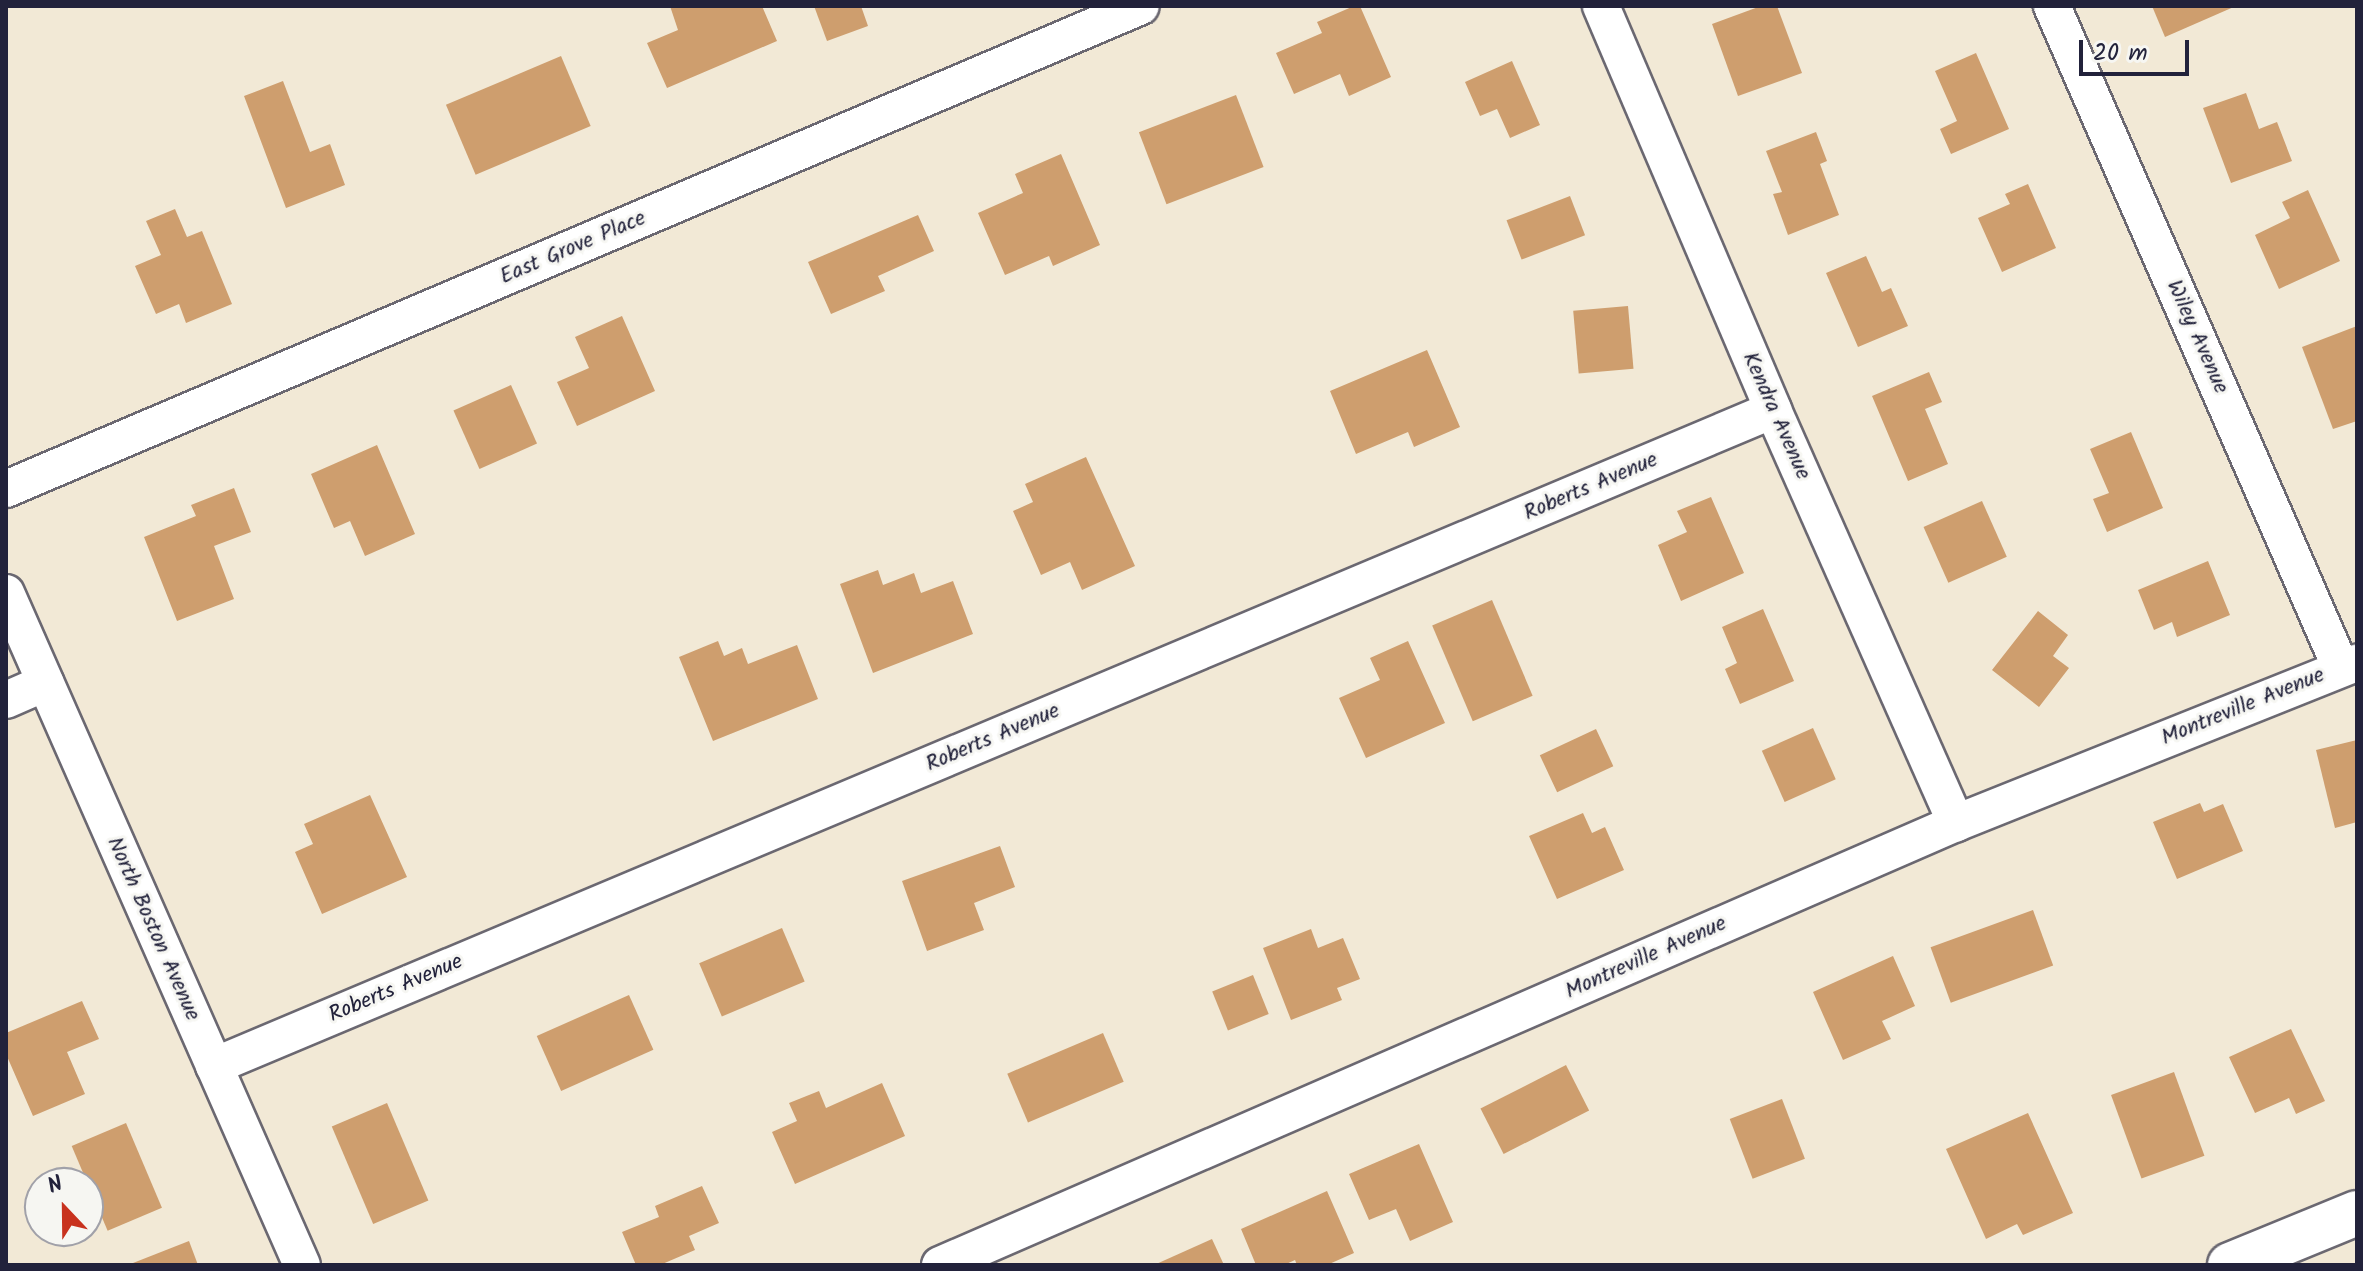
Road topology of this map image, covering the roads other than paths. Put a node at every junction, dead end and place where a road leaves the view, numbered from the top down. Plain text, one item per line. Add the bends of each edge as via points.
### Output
1 (1141, 6) edge
2 (1601, 6) edge
3 (2052, 6) edge
4 (1773, 410) junction
5 (6, 489) edge
6 (6, 593) edge
7 (2349, 665) edge
8 (45, 683) junction
9 (6, 700) edge
10 (1956, 823) junction
11 (214, 1066) junction
12 (2357, 1213) edge
13 (302, 1265) edge
14 (940, 1265) edge
15 (2230, 1265) edge

1 - 5 street, East Grove Place
2 - 4 street, Kendra Avenue
3 - 7 street, Wiley Avenue
4 - 10 street, Kendra Avenue
4 - 11 street, Roberts Avenue
6 - 8 street, North Boston Avenue
7 - 10 street, Montreville Avenue
8 - 9 street
8 - 11 street, North Boston Avenue
10 - 14 street, Montreville Avenue
11 - 13 street, North Boston Avenue
12 - 15 main road

